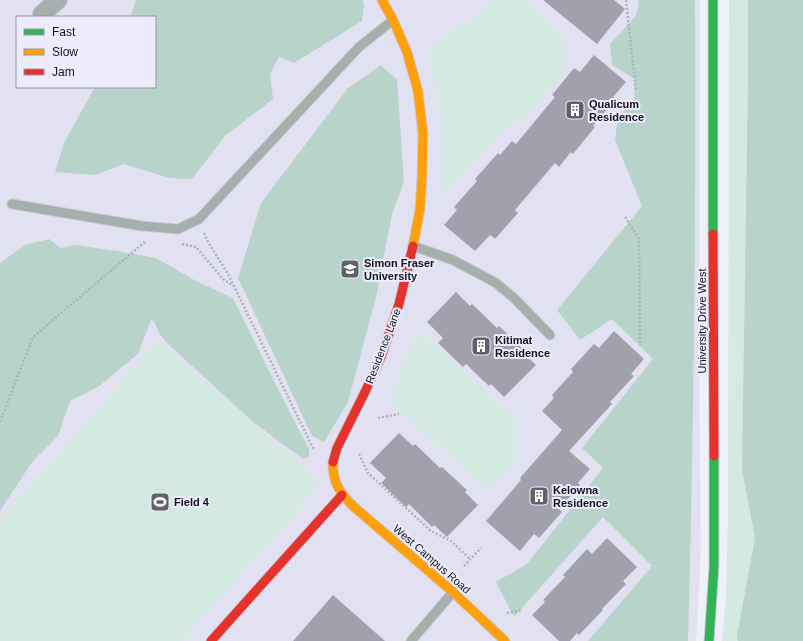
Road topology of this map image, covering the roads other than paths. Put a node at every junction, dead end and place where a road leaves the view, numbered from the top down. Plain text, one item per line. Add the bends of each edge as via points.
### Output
1 (58, 0) edge
2 (382, 0) edge
3 (712, 0) edge
4 (42, 14) dead end
5 (393, 20) junction
6 (12, 204) dead end
7 (413, 246) junction
8 (550, 335) dead end
9 (342, 495) junction
10 (453, 592) junction
11 (211, 641) edge
12 (411, 641) edge
13 (505, 641) edge
14 (709, 641) edge

1 - 4 street
2 - 5 street, Residence Lane
3 - 14 street, University Drive West via 714,566
5 - 6 lane via 359,47 199,220 178,229 142,226
5 - 7 street, Residence Lane via 407,52 418,91 423,134 420,209
7 - 8 lane via 453,260 496,283
7 - 9 street, Residence Lane via 399,304 381,357 337,448 333,464 334,480
9 - 10 street, West Campus Road
9 - 11 street
10 - 12 lane
10 - 13 street, West Campus Road

